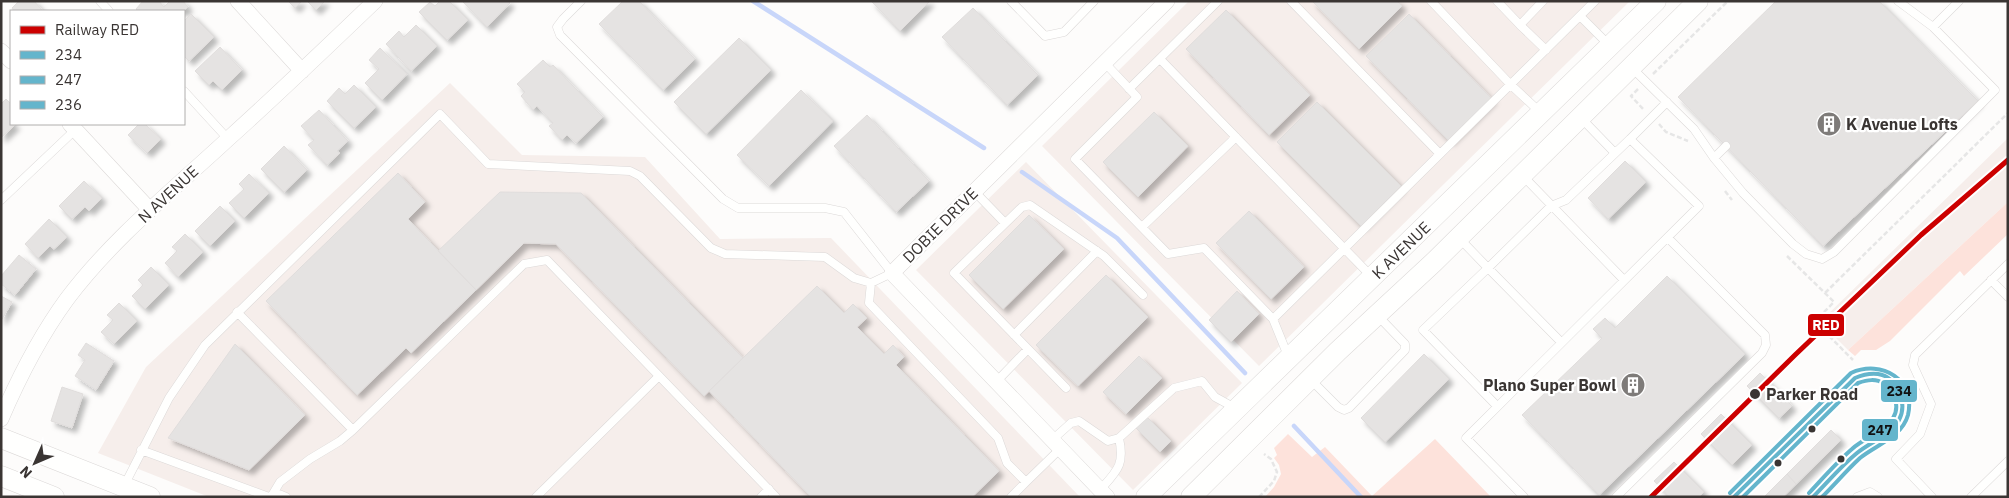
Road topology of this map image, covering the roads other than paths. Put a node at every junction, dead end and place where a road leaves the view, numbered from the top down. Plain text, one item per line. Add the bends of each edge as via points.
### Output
1 (238, 1) edge
2 (374, 1) edge
3 (581, 1) edge
4 (1011, 1) edge
5 (1094, 1) edge
6 (1167, 1) edge
7 (1218, 1) edge
8 (1291, 1) edge
9 (1431, 1) edge
10 (1497, 1) edge
11 (1544, 1) edge
12 (1595, 1) edge
13 (1656, 1) edge
14 (1698, 1) edge
15 (1898, 1) edge
16 (1959, 1) edge
17 (1580, 16) junction
18 (1520, 24) junction
19 (1933, 27) junction
20 (1609, 45) junction
21 (1546, 50) junction
22 (1160, 59) junction
23 (1104, 62) junction
24 (1631, 66) junction
25 (302, 71) junction
26 (1511, 85) junction
27 (1129, 89) junction
28 (185, 92) edge
29 (1667, 102) junction
30 (1541, 114) junction
31 (1580, 117) junction
32 (72, 127) edge
33 (1236, 137) junction
34 (228, 139) junction
35 (1630, 139) junction
36 (1726, 146) dead end
37 (1614, 152) junction
38 (1440, 154) junction
39 (1714, 158) junction
40 (1521, 175) junction
41 (974, 191) junction
42 (1, 200) edge
43 (1551, 206) junction
44 (150, 210) junction
45 (1437, 215) junction
46 (1005, 223) junction
47 (1142, 227) junction
48 (1458, 238) junction
49 (1668, 238) junction
50 (1345, 249) junction
51 (1097, 251) junction
52 (2008, 264) edge
53 (1488, 268) junction
54 (892, 273) junction
55 (1373, 277) junction
56 (1624, 280) junction
57 (1991, 280) junction
58 (871, 283) junction
59 (1143, 295) dead end
60 (2008, 297) edge
61 (237, 312) junction
62 (1377, 315) junction
63 (1273, 319) junction
64 (1014, 335) junction
65 (1561, 342) junction
66 (1028, 349) junction
67 (1289, 358) junction
68 (659, 376) junction
69 (1310, 379) junction
70 (996, 382) junction
71 (1066, 388) dead end
72 (1497, 406) junction
73 (1237, 409) junction
74 (1, 419) edge
75 (353, 430) junction
76 (1, 438) edge
77 (1119, 438) junction
78 (1056, 444) junction
79 (141, 450) junction
80 (2008, 461) edge
81 (1, 476) edge
82 (1026, 482) junction
83 (124, 486) junction
84 (769, 489) junction
85 (1103, 493) edge
86 (271, 495) edge
87 (54, 497) edge
88 (150, 497) edge
89 (286, 497) edge
90 (536, 497) edge
91 (761, 497) edge
92 (776, 497) edge
93 (1011, 497) edge
94 (1146, 497) edge
95 (1191, 497) edge
96 (1524, 497) edge
97 (1616, 497) edge
98 (1734, 497) edge
99 (1813, 497) edge
100 (1857, 497) edge
101 (1878, 497) edge
102 (1932, 497) edge
103 (1971, 497) edge

1 - 25 street
2 - 25 street, N AVENUE
3 - 54 lane via 557,28 560,35 723,199 738,208 825,208 844,212
4 - 5 lane via 1045,36 1064,32
6 - 23 street, DOBIE DRIVE
7 - 22 lane
8 - 38 lane
9 - 26 lane
10 - 18 lane
11 - 18 lane
12 - 17 lane
13 - 20 main road, K AVENUE
14 - 24 main road, K AVENUE
15 - 19 lane
16 - 19 lane
17 - 20 lane
17 - 21 lane
18 - 21 lane
19 - 39 lane via 1995,90 1834,252 1822,259 1806,254 1793,244
20 - 24 main road
20 - 30 main road, K AVENUE
21 - 26 lane
22 - 27 lane
22 - 33 lane
23 - 27 lane
23 - 41 street, DOBIE DRIVE
24 - 29 lane
24 - 31 main road, K AVENUE
25 - 34 street, N AVENUE
26 - 30 lane
26 - 38 lane
27 - 47 lane via 1137,97 1075,159
28 - 34 lane
29 - 35 lane
29 - 39 lane via 1694,129
30 - 45 main road, K AVENUE
31 - 37 lane
31 - 40 main road, K AVENUE
32 - 42 lane
32 - 44 street
33 - 47 lane
33 - 50 lane
34 - 44 street, N AVENUE
35 - 37 lane
35 - 49 lane via 1699,206
36 - 39 lane
37 - 43 lane via 1566,200
38 - 50 lane
40 - 43 lane
40 - 48 main road, K AVENUE
41 - 46 lane
41 - 54 street, DOBIE DRIVE
43 - 53 lane
43 - 56 lane
44 - 74 street, N AVENUE via 67,300 34,352
45 - 48 main road
45 - 55 main road, K AVENUE
46 - 51 lane via 1022,207 1030,205
46 - 64 lane via 954,273
47 - 63 lane via 1168,254 1204,248
48 - 53 lane
48 - 62 main road, K AVENUE
49 - 56 lane
49 - 97 lane via 1765,335 1766,345 1762,353
50 - 55 lane
50 - 63 lane
51 - 59 lane
51 - 64 lane
52 - 57 lane
53 - 65 lane
53 - 72 lane via 1423,330
54 - 58 lane
54 - 70 street, DOBIE DRIVE
55 - 67 main road, K AVENUE
56 - 65 lane
57 - 60 lane
57 - 102 lane via 1915,355 1913,365 1931,404 1920,434 1896,460
58 - 61 lane via 854,278 825,257 725,254 711,248 640,176 630,171 488,164 440,114
58 - 82 lane via 869,303 998,438 1007,463
61 - 75 lane
61 - 79 lane via 205,345 169,398
62 - 69 main road, K AVENUE
62 - 69 lane via 1405,344 1405,350 1350,408 1338,407
63 - 67 lane
64 - 66 lane
65 - 72 lane
66 - 70 lane
66 - 71 lane
67 - 69 main road
67 - 73 main road, K AVENUE
68 - 75 lane via 547,260 524,264
68 - 84 lane
68 - 90 lane
69 - 95 main road, K AVENUE
70 - 78 street, DOBIE DRIVE
72 - 96 lane via 1466,438
73 - 77 lane via 1215,397 1202,381 1174,388
73 - 94 main road, K AVENUE
75 - 86 lane via 280,482
76 - 83 main road
77 - 78 lane via 1108,441 1079,421 1071,423
77 - 85 lane via 1122,453 1119,469
78 - 82 lane
78 - 85 street, DOBIE DRIVE
79 - 83 lane
79 - 86 lane
80 - 103 lane
81 - 87 main road
82 - 93 lane
83 - 88 main road
84 - 91 lane
84 - 92 lane
86 - 89 lane
98 - 99 lane via 1851,381 1862,375 1882,375 1898,390 1903,410 1900,420 1862,448
100 - 101 lane via 1870,492

